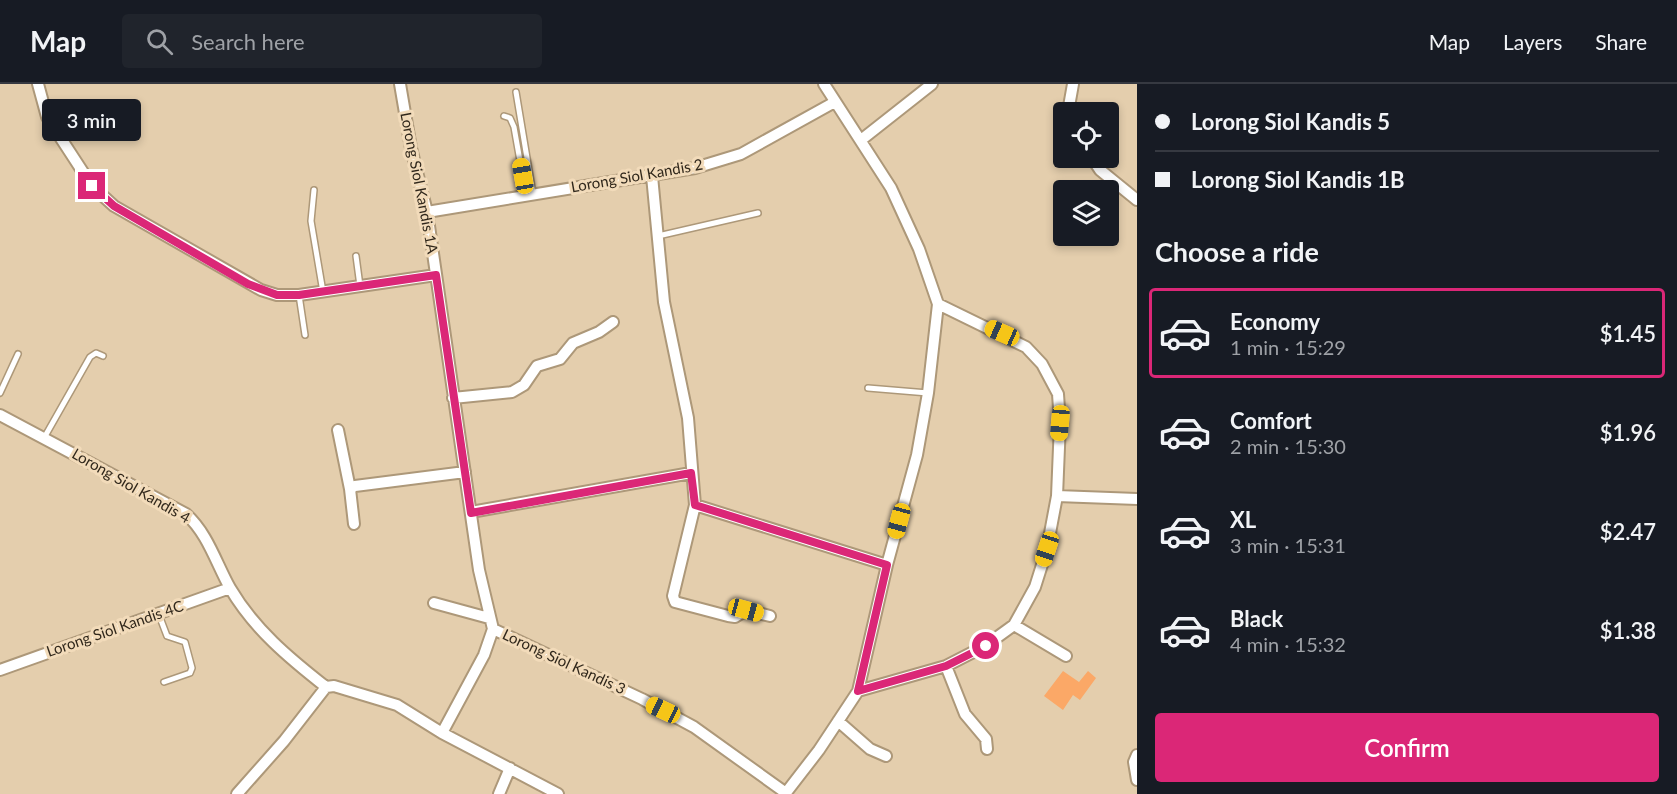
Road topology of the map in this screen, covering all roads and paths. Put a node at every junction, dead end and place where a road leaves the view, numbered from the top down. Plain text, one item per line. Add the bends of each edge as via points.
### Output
1 (39, 84) edge
2 (400, 84) edge
3 (824, 84) edge
4 (932, 84) edge
5 (1073, 84) edge
6 (516, 92) dead end
7 (1070, 102) edge
8 (833, 103) junction
9 (504, 116) dead end
10 (861, 140) junction
11 (1100, 168) edge
12 (652, 176) junction
13 (314, 190) dead end
14 (529, 194) junction
15 (1137, 200) edge
16 (427, 212) junction
17 (758, 213) dead end
18 (657, 237) junction
19 (356, 256) dead end
20 (436, 275) junction
21 (360, 286) junction
22 (323, 291) junction
23 (299, 295) junction
24 (938, 304) junction
25 (613, 322) dead end
26 (305, 336) dead end
27 (18, 354) dead end
28 (103, 356) dead end
29 (868, 388) dead end
30 (0, 393) edge
31 (928, 393) junction
32 (453, 398) junction
33 (0, 415) edge
34 (338, 430) dead end
35 (44, 438) junction
36 (465, 472) junction
37 (691, 473) junction
38 (350, 489) junction
39 (1057, 496) junction
40 (1137, 499) edge
41 (695, 505) junction
42 (471, 513) junction
43 (354, 524) dead end
44 (887, 565) junction
45 (230, 588) junction
46 (434, 603) dead end
47 (159, 615) junction
48 (770, 616) dead end
49 (489, 618) junction
50 (1014, 625) junction
51 (493, 629) junction
52 (1066, 656) dead end
53 (946, 666) junction
54 (0, 670) edge
55 (164, 682) dead end
56 (326, 687) junction
57 (858, 691) junction
58 (838, 721) junction
59 (442, 732) junction
60 (987, 749) dead end
61 (1137, 755) edge
62 (886, 756) dead end
63 (510, 768) junction
64 (1137, 780) edge
65 (237, 794) edge
66 (499, 794) edge
67 (558, 794) edge
68 (786, 794) edge

1 - 23 street via 47,117 92,186 114,206 261,290
2 - 16 street, Lorong Siol Kandis 1A
3 - 8 street
4 - 10 street
5 - 7 street
6 - 14 lane
8 - 10 street
8 - 12 street, Lorong Siol Kandis 2 via 741,154
9 - 14 lane via 510,118 514,127
10 - 24 street via 891,189
11 - 15 street
12 - 14 street, Lorong Siol Kandis 2
12 - 18 street
13 - 22 lane via 311,221
14 - 16 street, Lorong Siol Kandis 2
16 - 20 street, Lorong Siol Kandis 1A
17 - 18 lane
18 - 37 street via 664,302 688,418
19 - 21 lane
20 - 21 street
20 - 32 street, Lorong Siol Kandis 1A
21 - 22 street
22 - 23 street
23 - 26 lane
24 - 31 street
24 - 39 street via 1026,346 1042,364 1058,394
25 - 32 street via 573,343 560,359 537,366 524,385 512,392
27 - 30 lane
28 - 35 lane via 96,353 90,357
29 - 31 lane
31 - 44 street via 917,454
32 - 36 street, Lorong Siol Kandis 1A
33 - 35 street, Lorong Siol Kandis 4
34 - 38 street
35 - 45 street, Lorong Siol Kandis 4 via 186,514 198,525
36 - 38 street
36 - 42 street, Lorong Siol Kandis 1A
37 - 41 street
37 - 42 street
38 - 43 street
39 - 40 street
39 - 50 street via 1038,577
41 - 44 street
41 - 48 street via 673,596 675,602 728,616 735,617 746,610
42 - 49 street, Lorong Siol Kandis 1A
44 - 57 street
45 - 47 street, Lorong Siol Kandis 4C
45 - 56 street, Lorong Siol Kandis 4 via 261,633
46 - 49 street
47 - 54 street, Lorong Siol Kandis 4C
47 - 55 lane via 167,636 185,642 192,668 190,674
49 - 51 street, Lorong Siol Kandis 1A
50 - 52 street
50 - 53 street via 986,646
51 - 59 street via 484,655
51 - 68 street, Lorong Siol Kandis 3 via 694,727
53 - 57 street
53 - 60 street via 965,714 986,739
56 - 59 street, Lorong Siol Kandis 4 via 397,705
56 - 65 street
57 - 58 street
58 - 62 street via 870,749
58 - 68 street
59 - 63 street, Lorong Siol Kandis 4
61 - 64 street
63 - 66 street
63 - 67 street, Lorong Siol Kandis 4

